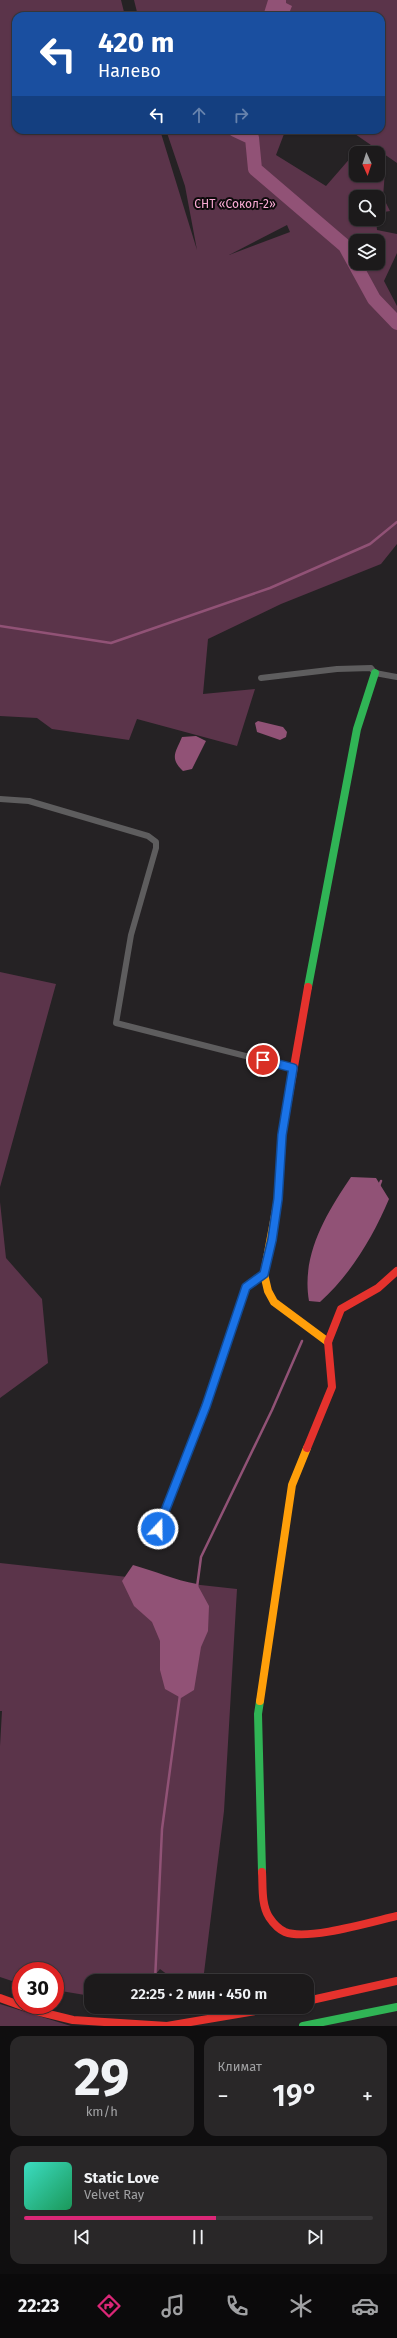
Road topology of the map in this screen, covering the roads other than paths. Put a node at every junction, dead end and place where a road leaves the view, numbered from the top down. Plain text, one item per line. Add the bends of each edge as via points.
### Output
1 (375, 673) junction
2 (397, 676) edge
3 (261, 678) dead end
4 (0, 799) edge
5 (293, 1068) junction
6 (397, 1271) edge
7 (264, 1274) junction
8 (328, 1342) junction
9 (158, 1529) dead end
10 (397, 1916) edge
11 (397, 1981) edge
12 (0, 1998) edge
13 (314, 1999) edge
14 (397, 2006) edge
15 (238, 2014) edge
16 (167, 2026) edge
17 (302, 2026) edge

1 - 2 street
1 - 3 street via 371,668 337,669
1 - 5 main road via 357,729
4 - 5 street via 29,801 148,836 156,842 130,935 116,1023
5 - 7 main road via 282,1135 278,1199
6 - 8 main road via 378,1288 341,1309
7 - 8 main road via 274,1302
7 - 9 street via 246,1287 206,1406
8 - 10 main road via 332,1387 292,1485 258,1714 264,1902 269,1918 275,1925 285,1932 297,1935 313,1934
11 - 13 main road
12 - 16 main road via 73,2020
14 - 17 main road
15 - 16 main road

